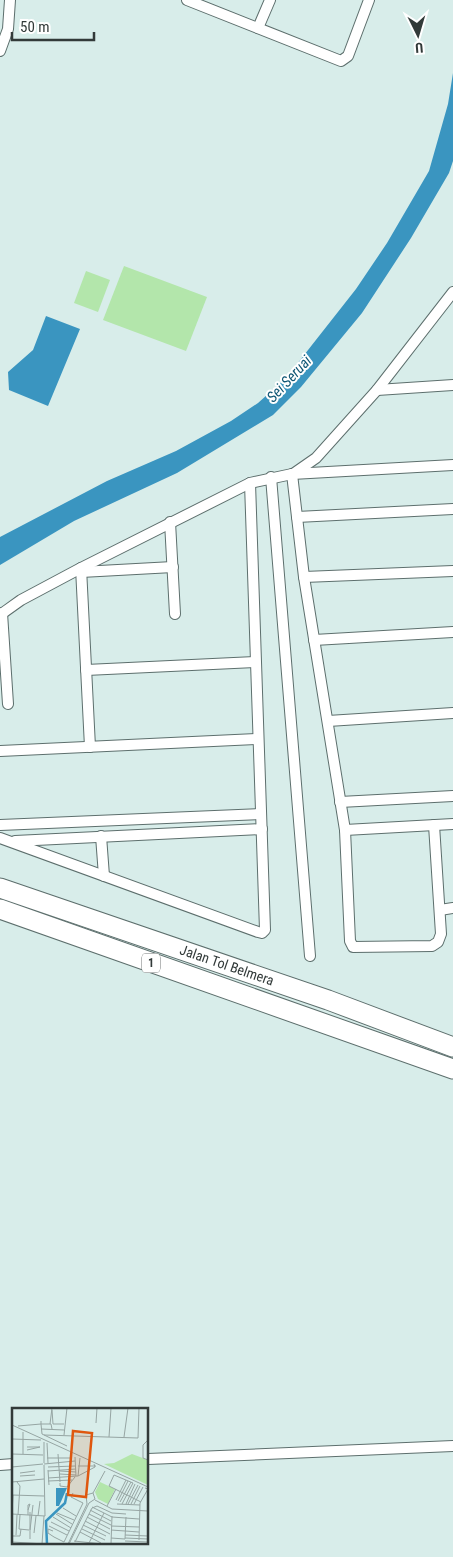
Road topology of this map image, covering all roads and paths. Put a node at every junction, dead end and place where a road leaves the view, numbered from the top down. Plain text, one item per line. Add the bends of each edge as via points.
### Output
1 (10, 0) edge
2 (187, 0) edge
3 (270, 0) edge
4 (369, 0) edge
5 (258, 28) junction
6 (0, 51) edge
7 (453, 292) edge
8 (448, 305) edge
9 (453, 385) edge
10 (377, 390) junction
11 (453, 466) edge
12 (292, 474) junction
13 (271, 477) junction
14 (250, 484) junction
15 (453, 509) edge
16 (297, 517) junction
17 (170, 522) junction
18 (173, 567) junction
19 (81, 570) junction
20 (453, 571) edge
21 (304, 577) junction
22 (1, 614) edge
23 (175, 614) dead end
24 (453, 632) edge
25 (314, 640) junction
26 (254, 662) junction
27 (86, 670) junction
28 (3, 674) edge
29 (8, 704) dead end
30 (453, 713) edge
31 (328, 721) junction
32 (258, 739) junction
33 (90, 747) junction
34 (0, 752) edge
35 (453, 796) edge
36 (340, 802) junction
37 (261, 814) junction
38 (453, 824) edge
39 (0, 825) edge
40 (434, 825) junction
41 (262, 828) junction
42 (345, 830) junction
43 (101, 836) junction
44 (0, 838) edge
45 (11, 841) junction
46 (104, 876) junction
47 (0, 888) edge
48 (453, 908) edge
49 (0, 909) edge
50 (440, 910) junction
51 (310, 956) dead end
52 (453, 1047) edge
53 (453, 1069) edge
54 (453, 1446) edge
55 (149, 1459) edge

1 - 6 street via 8,28
2 - 5 street
3 - 5 street
4 - 5 street via 344,60
7 - 8 street
8 - 10 street
9 - 10 street
10 - 12 street via 316,458
11 - 12 street
12 - 13 street
12 - 16 street
13 - 14 street
13 - 51 street
14 - 17 street
14 - 26 street
15 - 16 street
16 - 21 street
17 - 18 street
17 - 19 street
18 - 19 street
18 - 23 street
19 - 22 street via 21,600
19 - 27 street
20 - 21 street
21 - 25 street
22 - 28 street
24 - 25 street
25 - 31 street
26 - 27 street
26 - 32 street
27 - 33 street
28 - 29 street
30 - 31 street
31 - 36 street
32 - 33 street
32 - 37 street
33 - 34 street
35 - 36 street
36 - 42 street
37 - 39 street
37 - 41 street
38 - 40 street
40 - 42 street
40 - 50 street
41 - 43 street
41 - 46 street via 266,928 262,933
42 - 50 street via 350,941 353,946 436,945 441,934
43 - 45 street
43 - 46 street
44 - 45 street
45 - 46 street
47 - 52 highway, Jalan Tol Belmera / 1 via 328,1000
48 - 50 street
49 - 53 highway, Jalan Tol Belmera / 1
54 - 55 street

